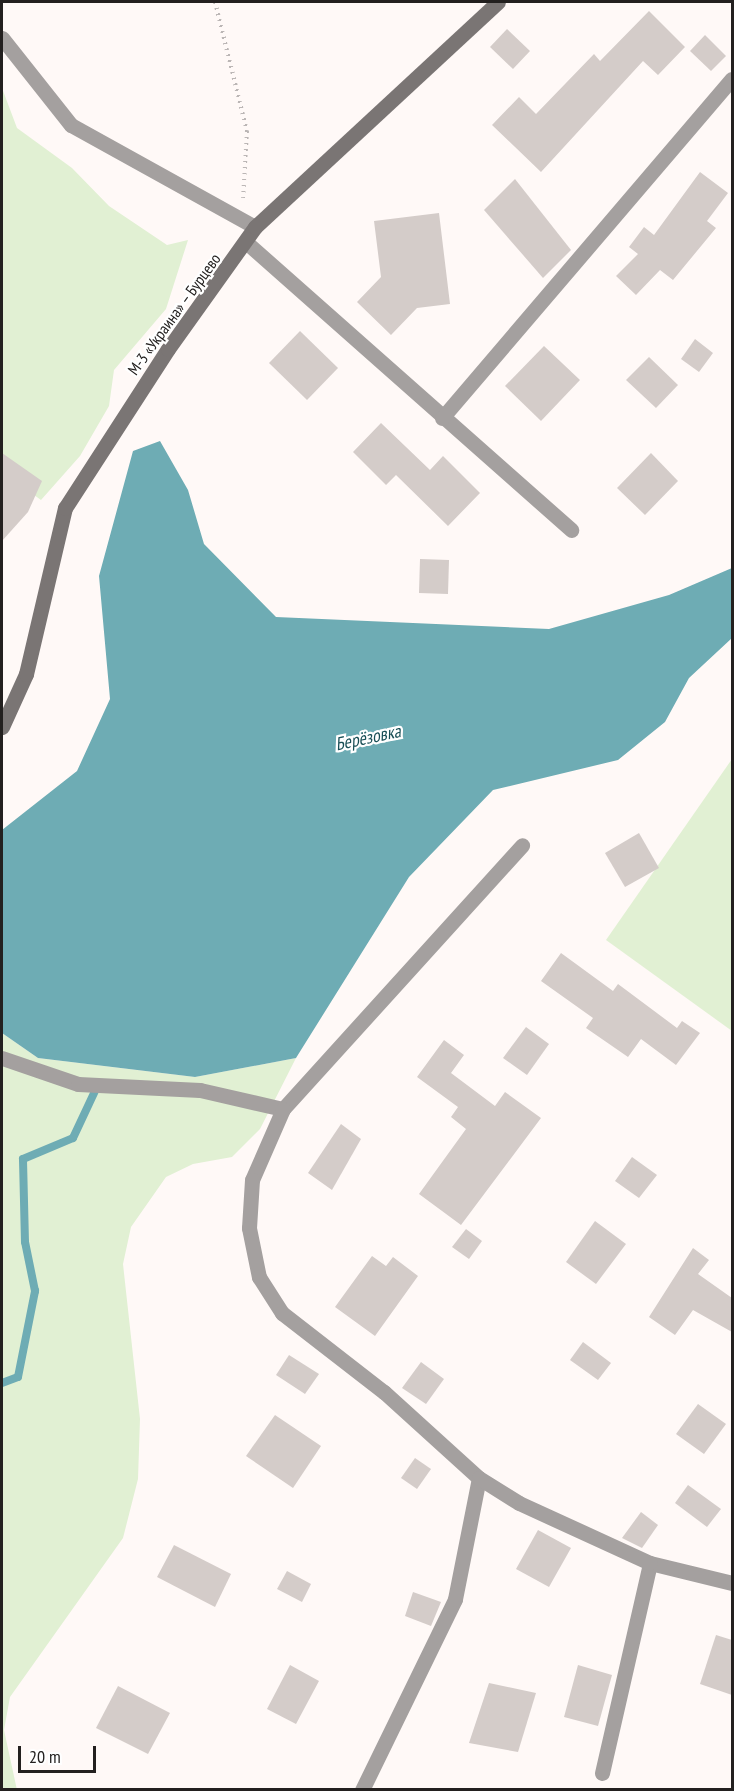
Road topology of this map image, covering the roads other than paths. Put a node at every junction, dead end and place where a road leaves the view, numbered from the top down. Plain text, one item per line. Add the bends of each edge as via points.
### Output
1 (498, 2) edge
2 (2, 38) edge
3 (732, 79) edge
4 (255, 227) junction
5 (247, 243) junction
6 (442, 418) junction
7 (571, 530) dead end
8 (2, 727) edge
9 (522, 845) dead end
10 (2, 1058) edge
11 (283, 1108) junction
12 (479, 1478) junction
13 (650, 1563) junction
14 (732, 1583) edge
15 (602, 1773) dead end
16 (362, 1790) edge

1 - 4 street, М-3 «Украина» – Бурцево
2 - 4 street via 71,125
3 - 6 street
4 - 5 street, М-3 «Украина» – Бурцево
5 - 6 street
5 - 8 street, М-3 «Украина» – Бурцево via 168,349 65,507 26,674
6 - 7 street
9 - 11 street
10 - 11 street via 78,1084 200,1090
11 - 12 street via 252,1180 249,1228 259,1277 282,1313 384,1392
12 - 13 street via 519,1503
12 - 16 street via 455,1599
13 - 14 street
13 - 15 street

